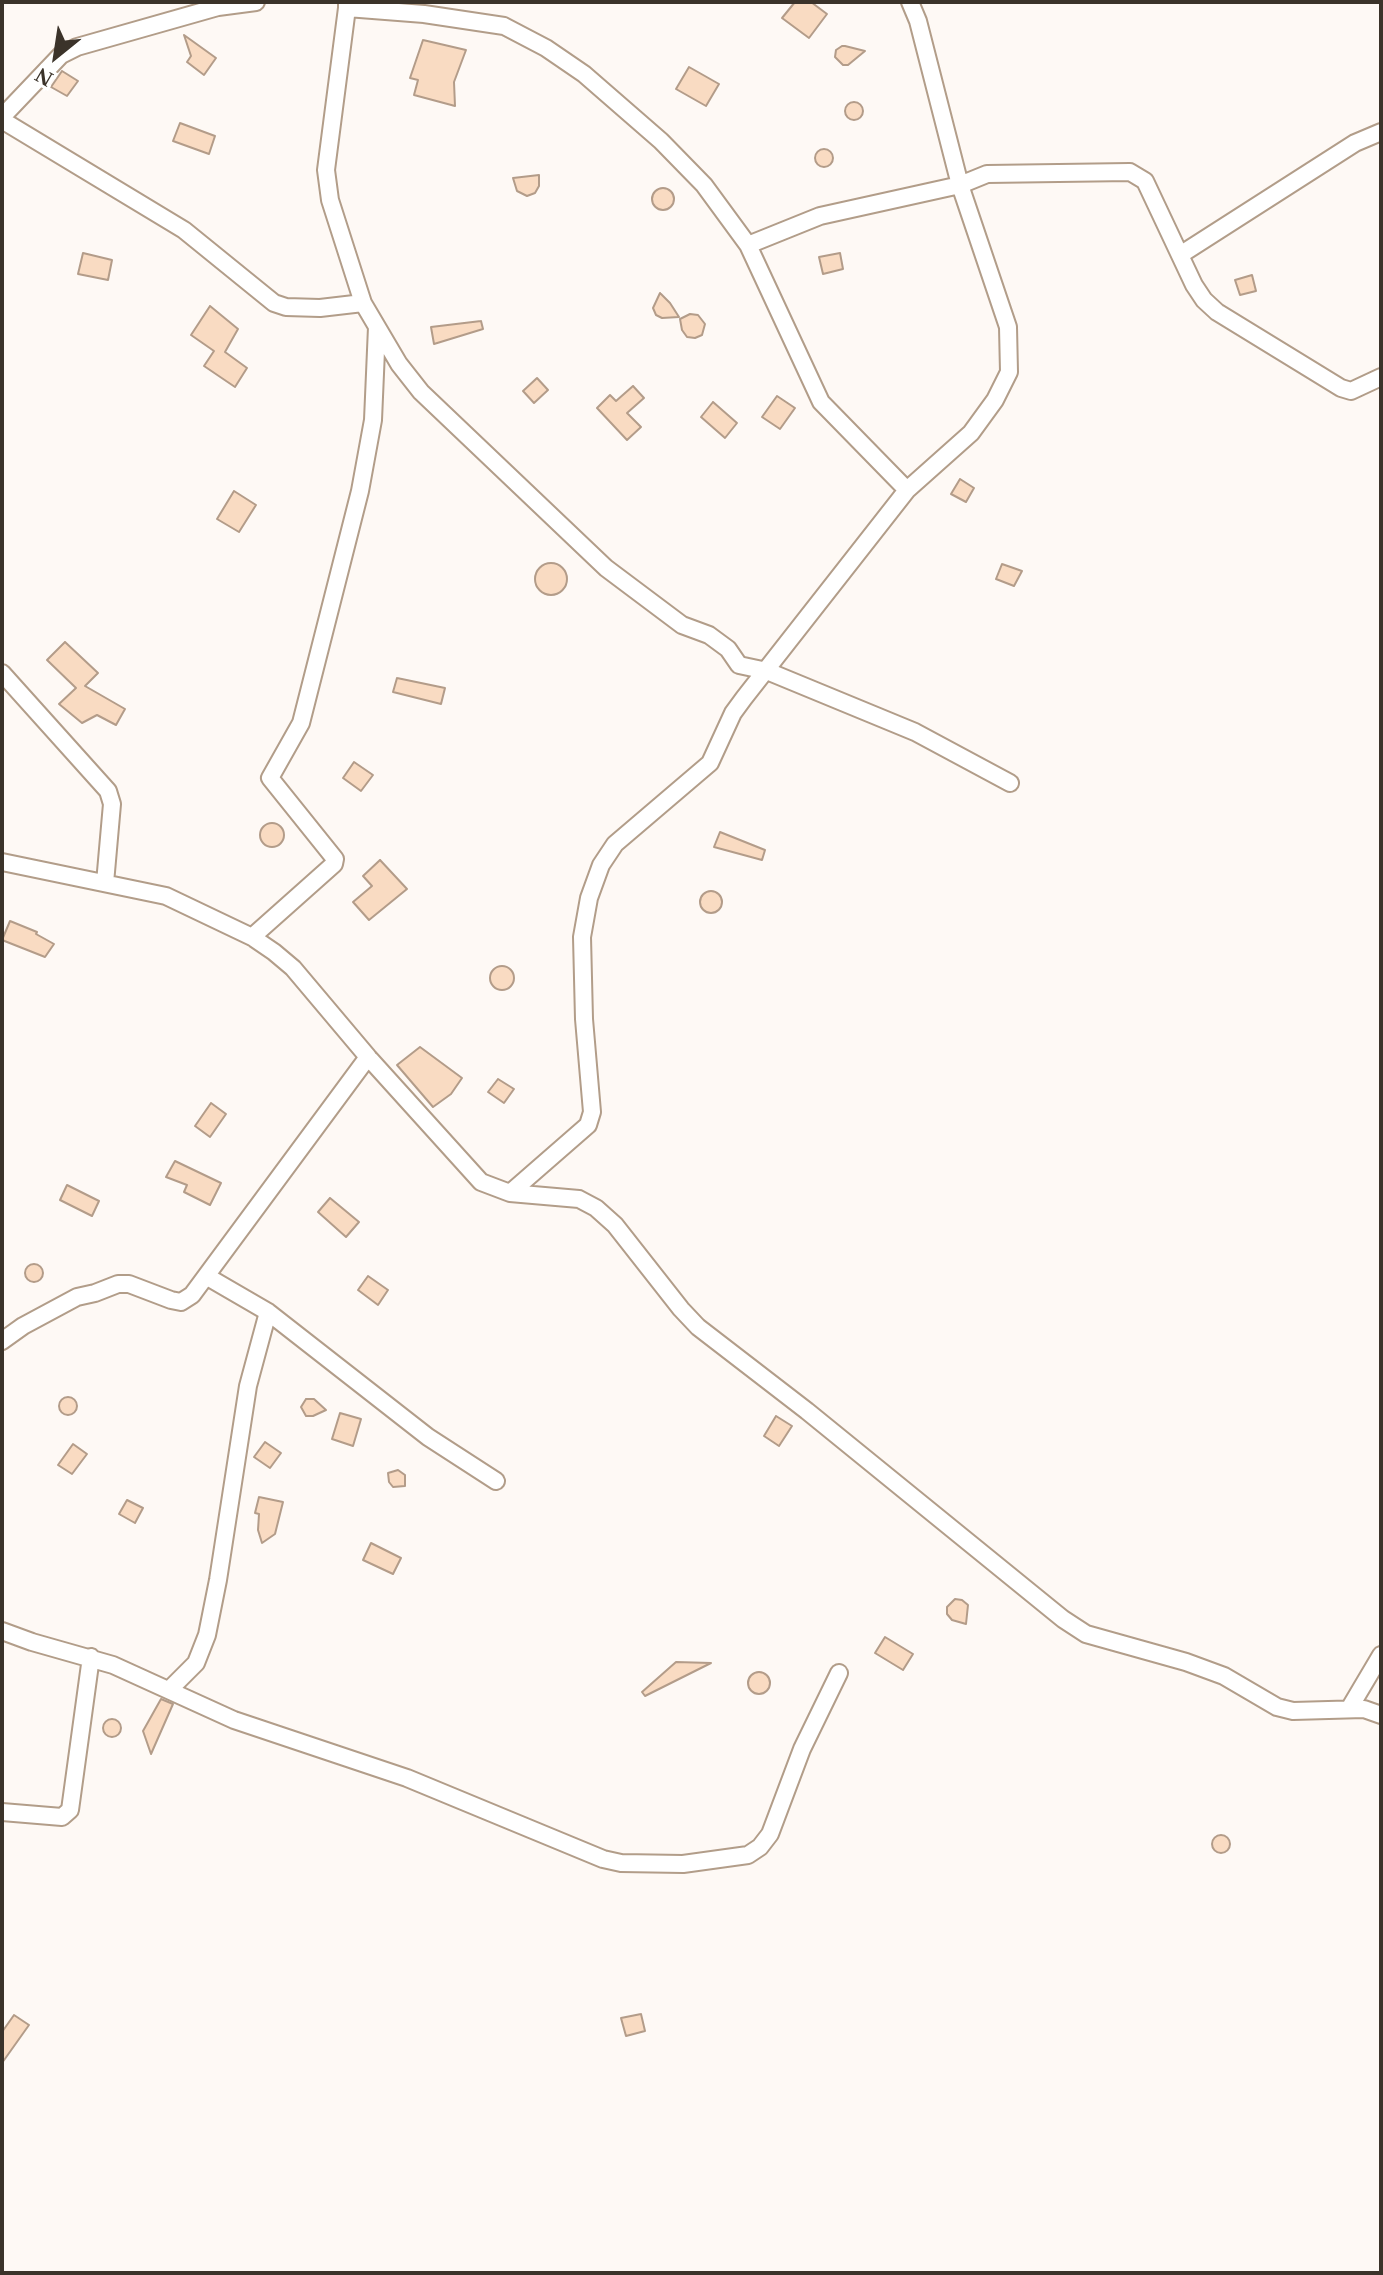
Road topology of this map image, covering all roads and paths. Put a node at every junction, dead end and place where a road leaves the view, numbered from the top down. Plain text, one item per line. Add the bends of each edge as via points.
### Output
1 (256, 2) edge
2 (910, 2) edge
3 (347, 5) edge
4 (2, 119) edge
5 (1381, 132) edge
6 (960, 185) junction
7 (748, 245) junction
8 (1180, 255) junction
9 (363, 303) junction
10 (377, 326) junction
11 (1381, 377) edge
12 (907, 490) junction
13 (739, 665) junction
14 (767, 671) junction
15 (2, 673) edge
16 (733, 713) junction
17 (1010, 783) dead end
18 (2, 862) edge
19 (105, 883) junction
20 (252, 937) junction
21 (368, 1057) junction
22 (510, 1193) junction
23 (206, 1276) junction
24 (268, 1312) junction
25 (2, 1341) edge
26 (496, 1481) dead end
27 (2, 1631) edge
28 (1381, 1655) edge
29 (91, 1657) junction
30 (839, 1673) dead end
31 (170, 1689) junction
32 (1349, 1709) junction
33 (1381, 1715) edge
34 (2, 1812) edge

1 - 4 street via 218,7 69,51
2 - 6 street
3 - 7 street via 504,26 546,48 661,141 704,185
3 - 9 street via 326,170 330,200
4 - 9 street via 184,230 274,303 320,308
5 - 8 street via 1355,143
6 - 7 street via 820,216
6 - 8 street via 987,174 1130,172 1145,181
6 - 12 street via 1008,327 1009,372 971,433
7 - 12 street via 821,402
8 - 11 street via 1194,285 1217,312 1341,388 1351,391
9 - 10 street
10 - 13 street via 421,392 606,568 682,625 709,635
10 - 20 street via 373,420 360,491 301,723 270,778 334,864
12 - 14 street
13 - 14 street
13 - 16 street via 744,686
14 - 16 street
14 - 17 street via 915,732
15 - 19 street via 108,791 112,804
16 - 22 street via 710,763 615,844 601,865 582,937 592,1112 588,1125
18 - 19 street
19 - 20 street via 166,896
20 - 21 street via 293,968
21 - 22 street via 481,1182
21 - 23 street
22 - 32 street via 579,1199 596,1208 698,1327 1086,1634 1224,1676 1277,1707
23 - 24 street
23 - 25 street via 181,1302 129,1284 77,1297
24 - 26 street via 428,1437
24 - 31 street via 246,1400 207,1635 196,1663
27 - 29 street
28 - 32 street
29 - 31 street
29 - 34 street via 70,1810 62,1817
30 - 31 street via 770,1834 748,1855 683,1864 603,1859 450,1794 234,1720
32 - 33 street

